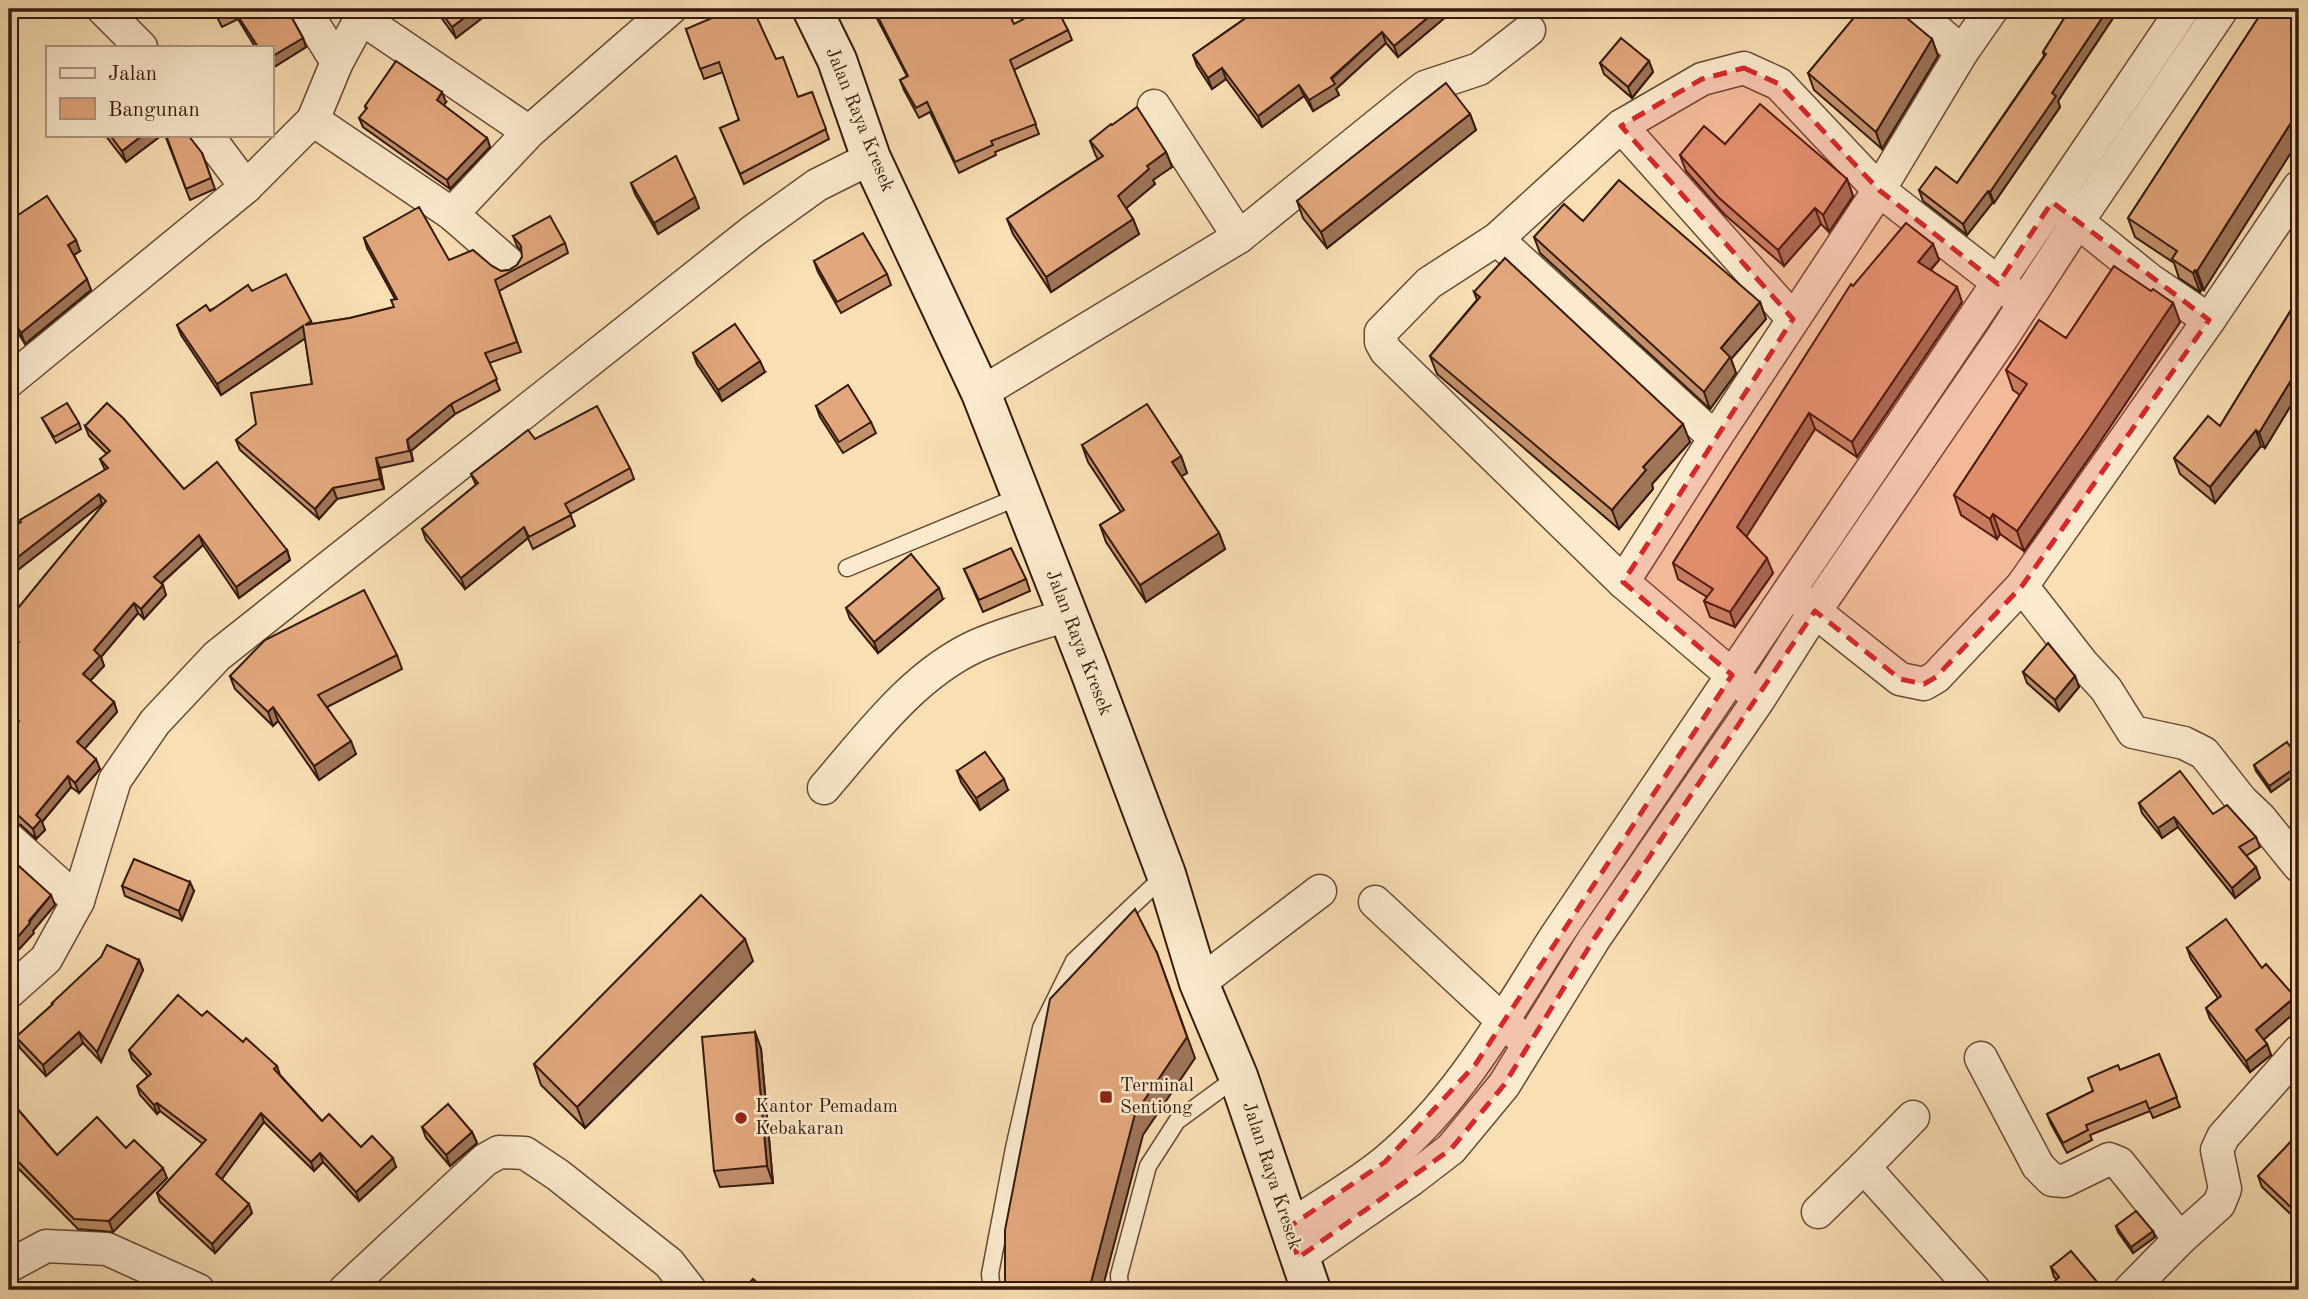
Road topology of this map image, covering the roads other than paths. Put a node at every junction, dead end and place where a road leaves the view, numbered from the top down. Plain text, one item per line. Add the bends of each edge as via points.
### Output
1 (103, 9) edge
2 (304, 9) edge
3 (670, 9) edge
4 (812, 9) edge
5 (1912, 9) edge
6 (1992, 9) edge
7 (2183, 9) edge
8 (2222, 9) edge
9 (367, 13) edge
10 (1529, 30) dead end
11 (140, 46) edge
12 (1962, 52) junction
13 (337, 62) junction
14 (1154, 106) dead end
15 (313, 120) junction
16 (1621, 126) junction
17 (528, 132) junction
18 (208, 136) edge
19 (872, 158) junction
20 (246, 187) junction
21 (2299, 187) edge
22 (1879, 190) junction
23 (2052, 202) junction
24 (452, 214) junction
25 (2078, 222) junction
26 (1239, 237) junction
27 (1497, 239) junction
28 (508, 263) dead end
29 (1998, 284) junction
30 (2025, 302) junction
31 (1793, 319) junction
32 (2209, 320) junction
33 (9, 382) edge
34 (981, 393) junction
35 (1715, 438) junction
36 (1021, 496) junction
37 (847, 568) dead end
38 (1623, 582) junction
39 (2022, 586) junction
40 (1789, 591) junction
41 (1815, 611) junction
42 (1067, 615) junction
43 (1732, 675) junction
44 (1759, 699) junction
45 (824, 788) dead end
46 (9, 839) edge
47 (2299, 866) edge
48 (1166, 874) junction
49 (1320, 891) dead end
50 (78, 901) junction
51 (1374, 902) dead end
52 (1199, 983) junction
53 (9, 992) edge
54 (1502, 1022) junction
55 (1529, 1044) junction
56 (2299, 1049) edge
57 (1981, 1058) dead end
58 (1238, 1076) junction
59 (1913, 1117) dead end
60 (1864, 1167) junction
61 (1818, 1212) dead end
62 (2180, 1239) junction
63 (1299, 1258) edge
64 (9, 1266) edge
65 (198, 1290) edge
66 (345, 1290) edge
67 (690, 1290) edge
68 (992, 1290) edge
69 (1120, 1290) edge
70 (1974, 1290) edge
71 (2130, 1290) edge

1 - 11 street
2 - 13 street
3 - 17 street
4 - 19 main road, Jalan Raya Kresek via 837,60
5 - 12 street
6 - 12 street
7 - 23 street
8 - 25 street
9 - 13 street
9 - 17 street
10 - 26 street via 1479,69 1425,87
12 - 22 street
13 - 15 street
14 - 26 street
15 - 20 street
15 - 24 street
16 - 22 street via 1702,79 1744,68 1779,84
16 - 27 street
16 - 31 street
17 - 24 street
18 - 20 street
19 - 34 main road, Jalan Raya Kresek
19 - 50 street via 817,185 753,231 217,656 155,722 115,780
20 - 33 street
21 - 32 street
22 - 29 street
22 - 31 street
23 - 25 street
23 - 29 street
24 - 28 street
25 - 30 street
25 - 32 street
26 - 34 street
27 - 35 street
27 - 38 street via 1429,283 1381,332 1381,342
29 - 30 street
29 - 40 street
30 - 41 street
31 - 35 street
32 - 39 street
34 - 36 main road, Jalan Raya Kresek
35 - 38 street
36 - 37 lane
36 - 42 main road, Jalan Raya Kresek
38 - 43 street
39 - 41 street via 1936,677 1924,684 1900,679
39 - 47 street via 2106,689 2133,732 2184,743 2204,753
40 - 41 street
40 - 43 street
41 - 44 street
42 - 45 street via 976,646 940,667 889,713
42 - 48 main road, Jalan Raya Kresek
43 - 44 street
43 - 54 street
44 - 55 street via 1594,939
46 - 50 street
48 - 52 main road, Jalan Raya Kresek
48 - 68 lane via 1074,961 1041,1028 990,1274
49 - 52 street
50 - 53 street via 46,959
51 - 54 street
52 - 58 main road, Jalan Raya Kresek
54 - 55 street
54 - 63 street via 1475,1065 1430,1119
55 - 63 street via 1504,1085 1451,1149
56 - 62 street via 2223,1137 2217,1150 2225,1189 2219,1204
57 - 62 street via 2038,1167 2052,1180 2064,1181 2109,1159 2119,1163
58 - 63 main road, Jalan Raya Kresek
58 - 69 lane via 1177,1121 1148,1166 1119,1275
59 - 60 street
60 - 61 street
60 - 70 street
62 - 71 street
64 - 65 street via 46,1246 107,1249
66 - 67 street via 499,1152 524,1153 558,1175 668,1263

